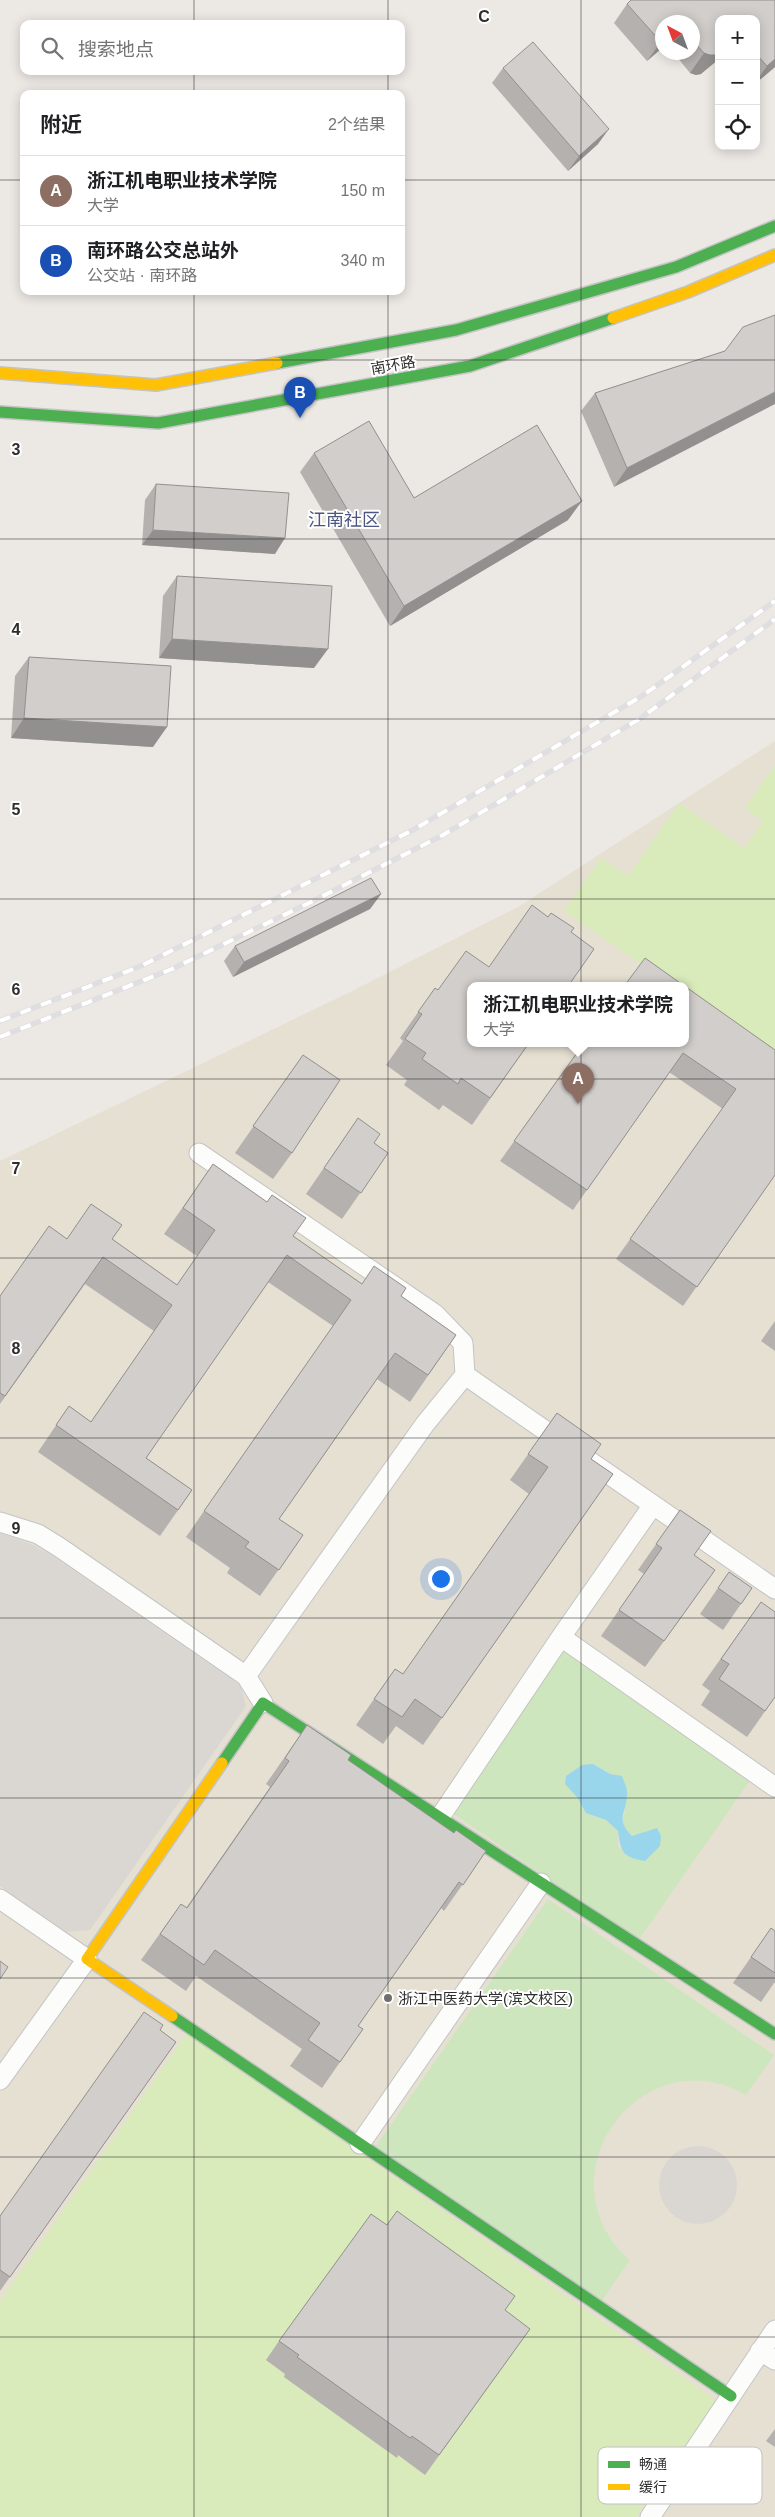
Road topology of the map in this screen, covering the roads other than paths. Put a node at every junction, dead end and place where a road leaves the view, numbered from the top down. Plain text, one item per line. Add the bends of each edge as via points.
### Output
1 (775, 226) edge
2 (775, 254) edge
3 (0, 374) edge
4 (0, 412) edge
5 (199, 1153) dead end
6 (466, 1375) junction
7 (654, 1505) junction
8 (0, 1522) edge
9 (775, 1589) edge
10 (561, 1637) junction
11 (246, 1676) junction
12 (263, 1703) junction
13 (775, 1787) edge
14 (440, 1817) junction
15 (541, 1883) junction
16 (0, 1899) edge
17 (87, 1959) junction
18 (775, 2034) edge
19 (0, 2080) edge
20 (360, 2144) junction
21 (775, 2330) edge
22 (768, 2356) edge
23 (731, 2396) junction
24 (697, 2447) edge
25 (659, 2504) edge
26 (650, 2517) edge

1 - 3 street, 南环路 via 676,267 456,330 156,385
2 - 4 street, 南环路 via 688,292 470,366 158,423
5 - 6 street via 435,1314 464,1343
6 - 7 street
6 - 11 street via 425,1424
7 - 9 street
7 - 10 street
8 - 11 street via 38,1534 59,1547
10 - 13 street
10 - 14 street
11 - 12 street
12 - 14 street
12 - 17 street
14 - 15 street
15 - 18 street
15 - 20 street
16 - 17 street
17 - 19 street
17 - 20 street
20 - 23 street
21 - 22 street
22 - 23 street
23 - 24 street
25 - 26 street

